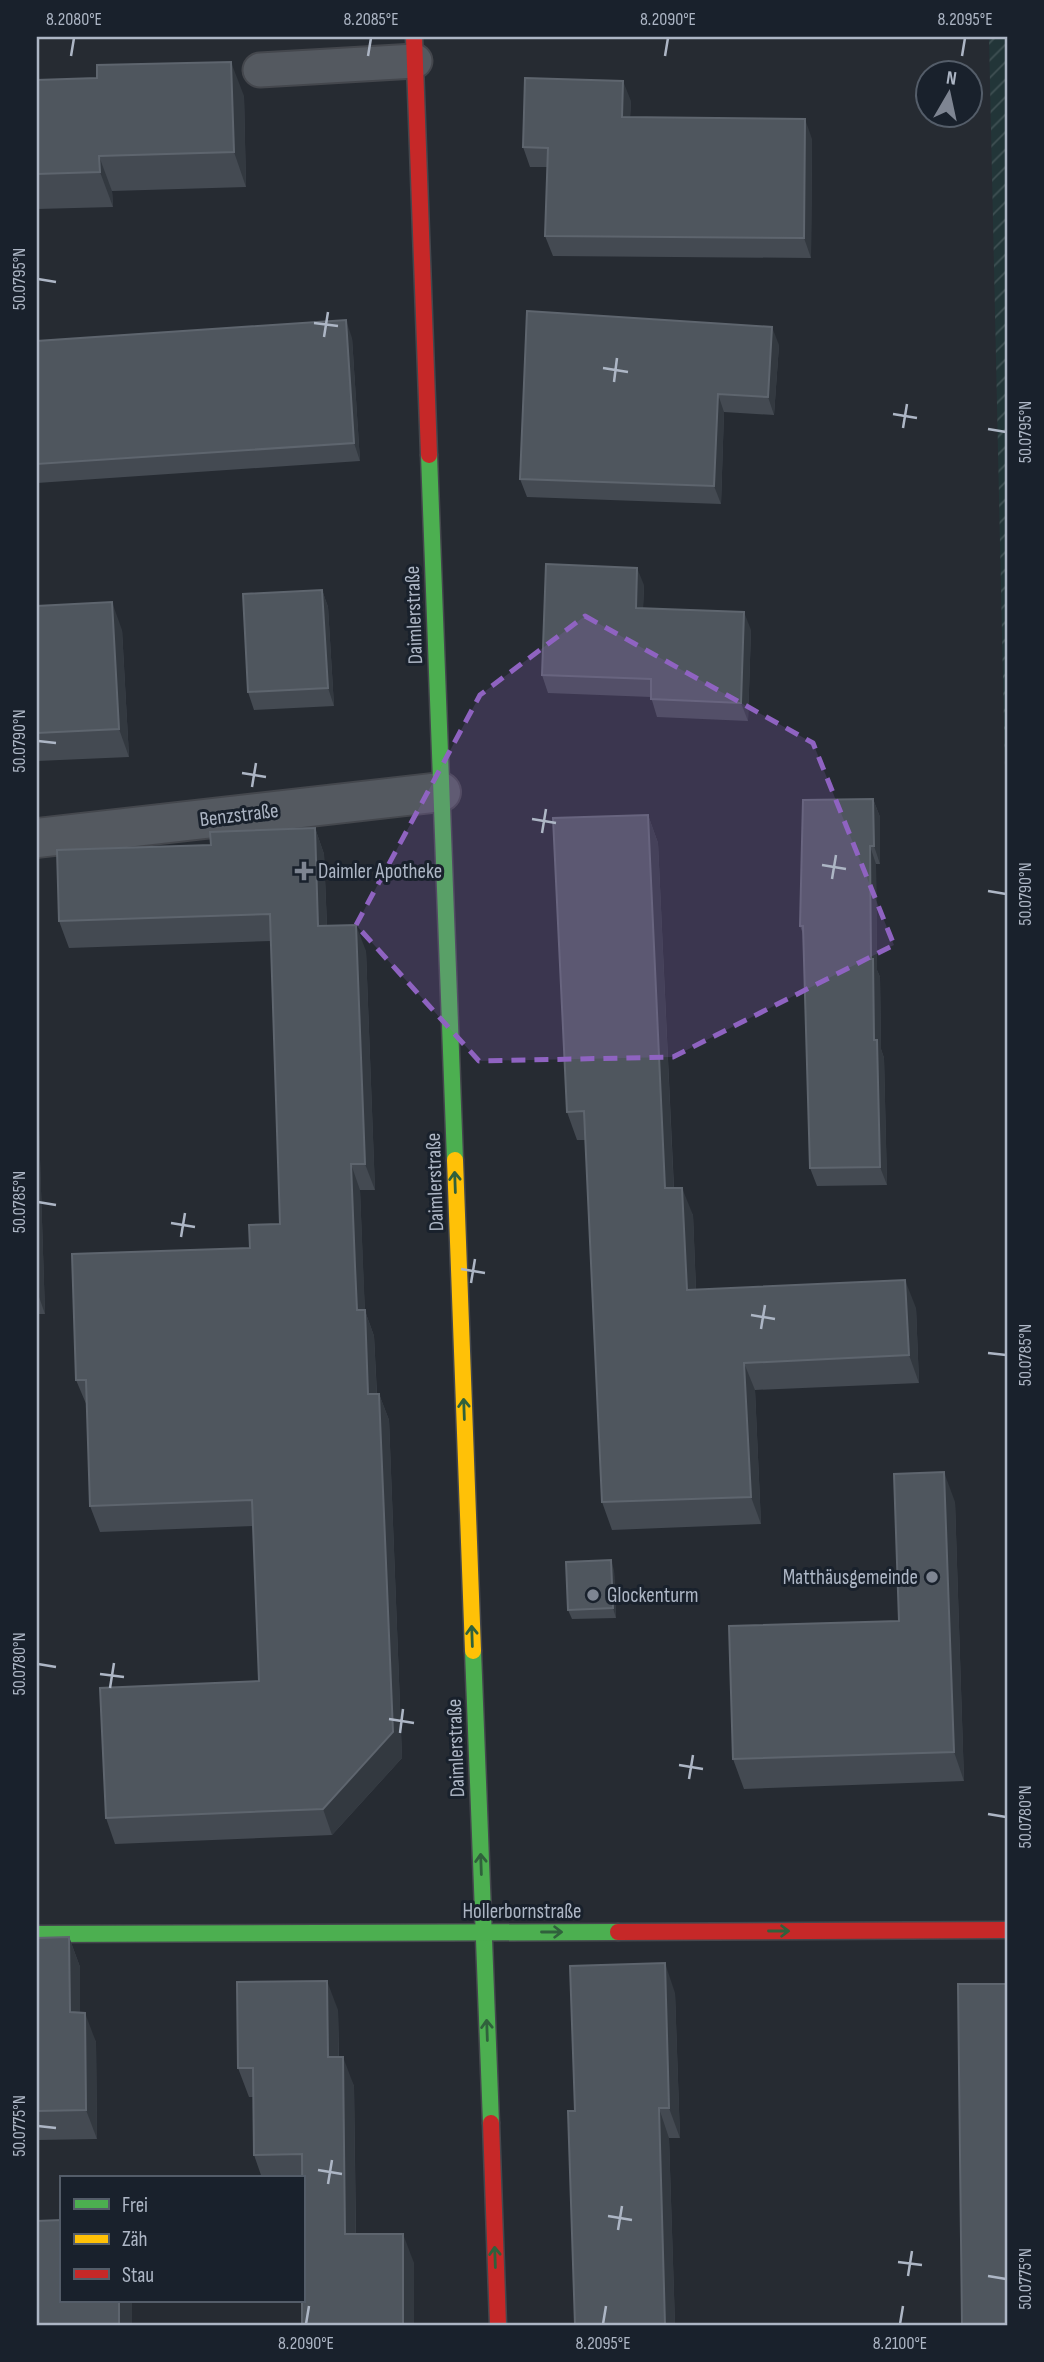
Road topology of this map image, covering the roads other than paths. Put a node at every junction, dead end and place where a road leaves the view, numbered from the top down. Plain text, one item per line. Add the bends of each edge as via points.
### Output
1 (414, 49) edge
2 (260, 70) dead end
3 (441, 792) junction
4 (37, 838) edge
5 (1007, 1930) edge
6 (483, 1932) junction
7 (37, 1934) edge
8 (498, 2325) edge

1 - 2 lane
1 - 3 street, Daimlerstraße
3 - 4 street, Benzstraße
6 -> 3 street, Daimlerstraße
6 -> 5 street, Hollerbornstraße
6 - 7 street, Hollerbornstraße
8 -> 6 street, Daimlerstraße

